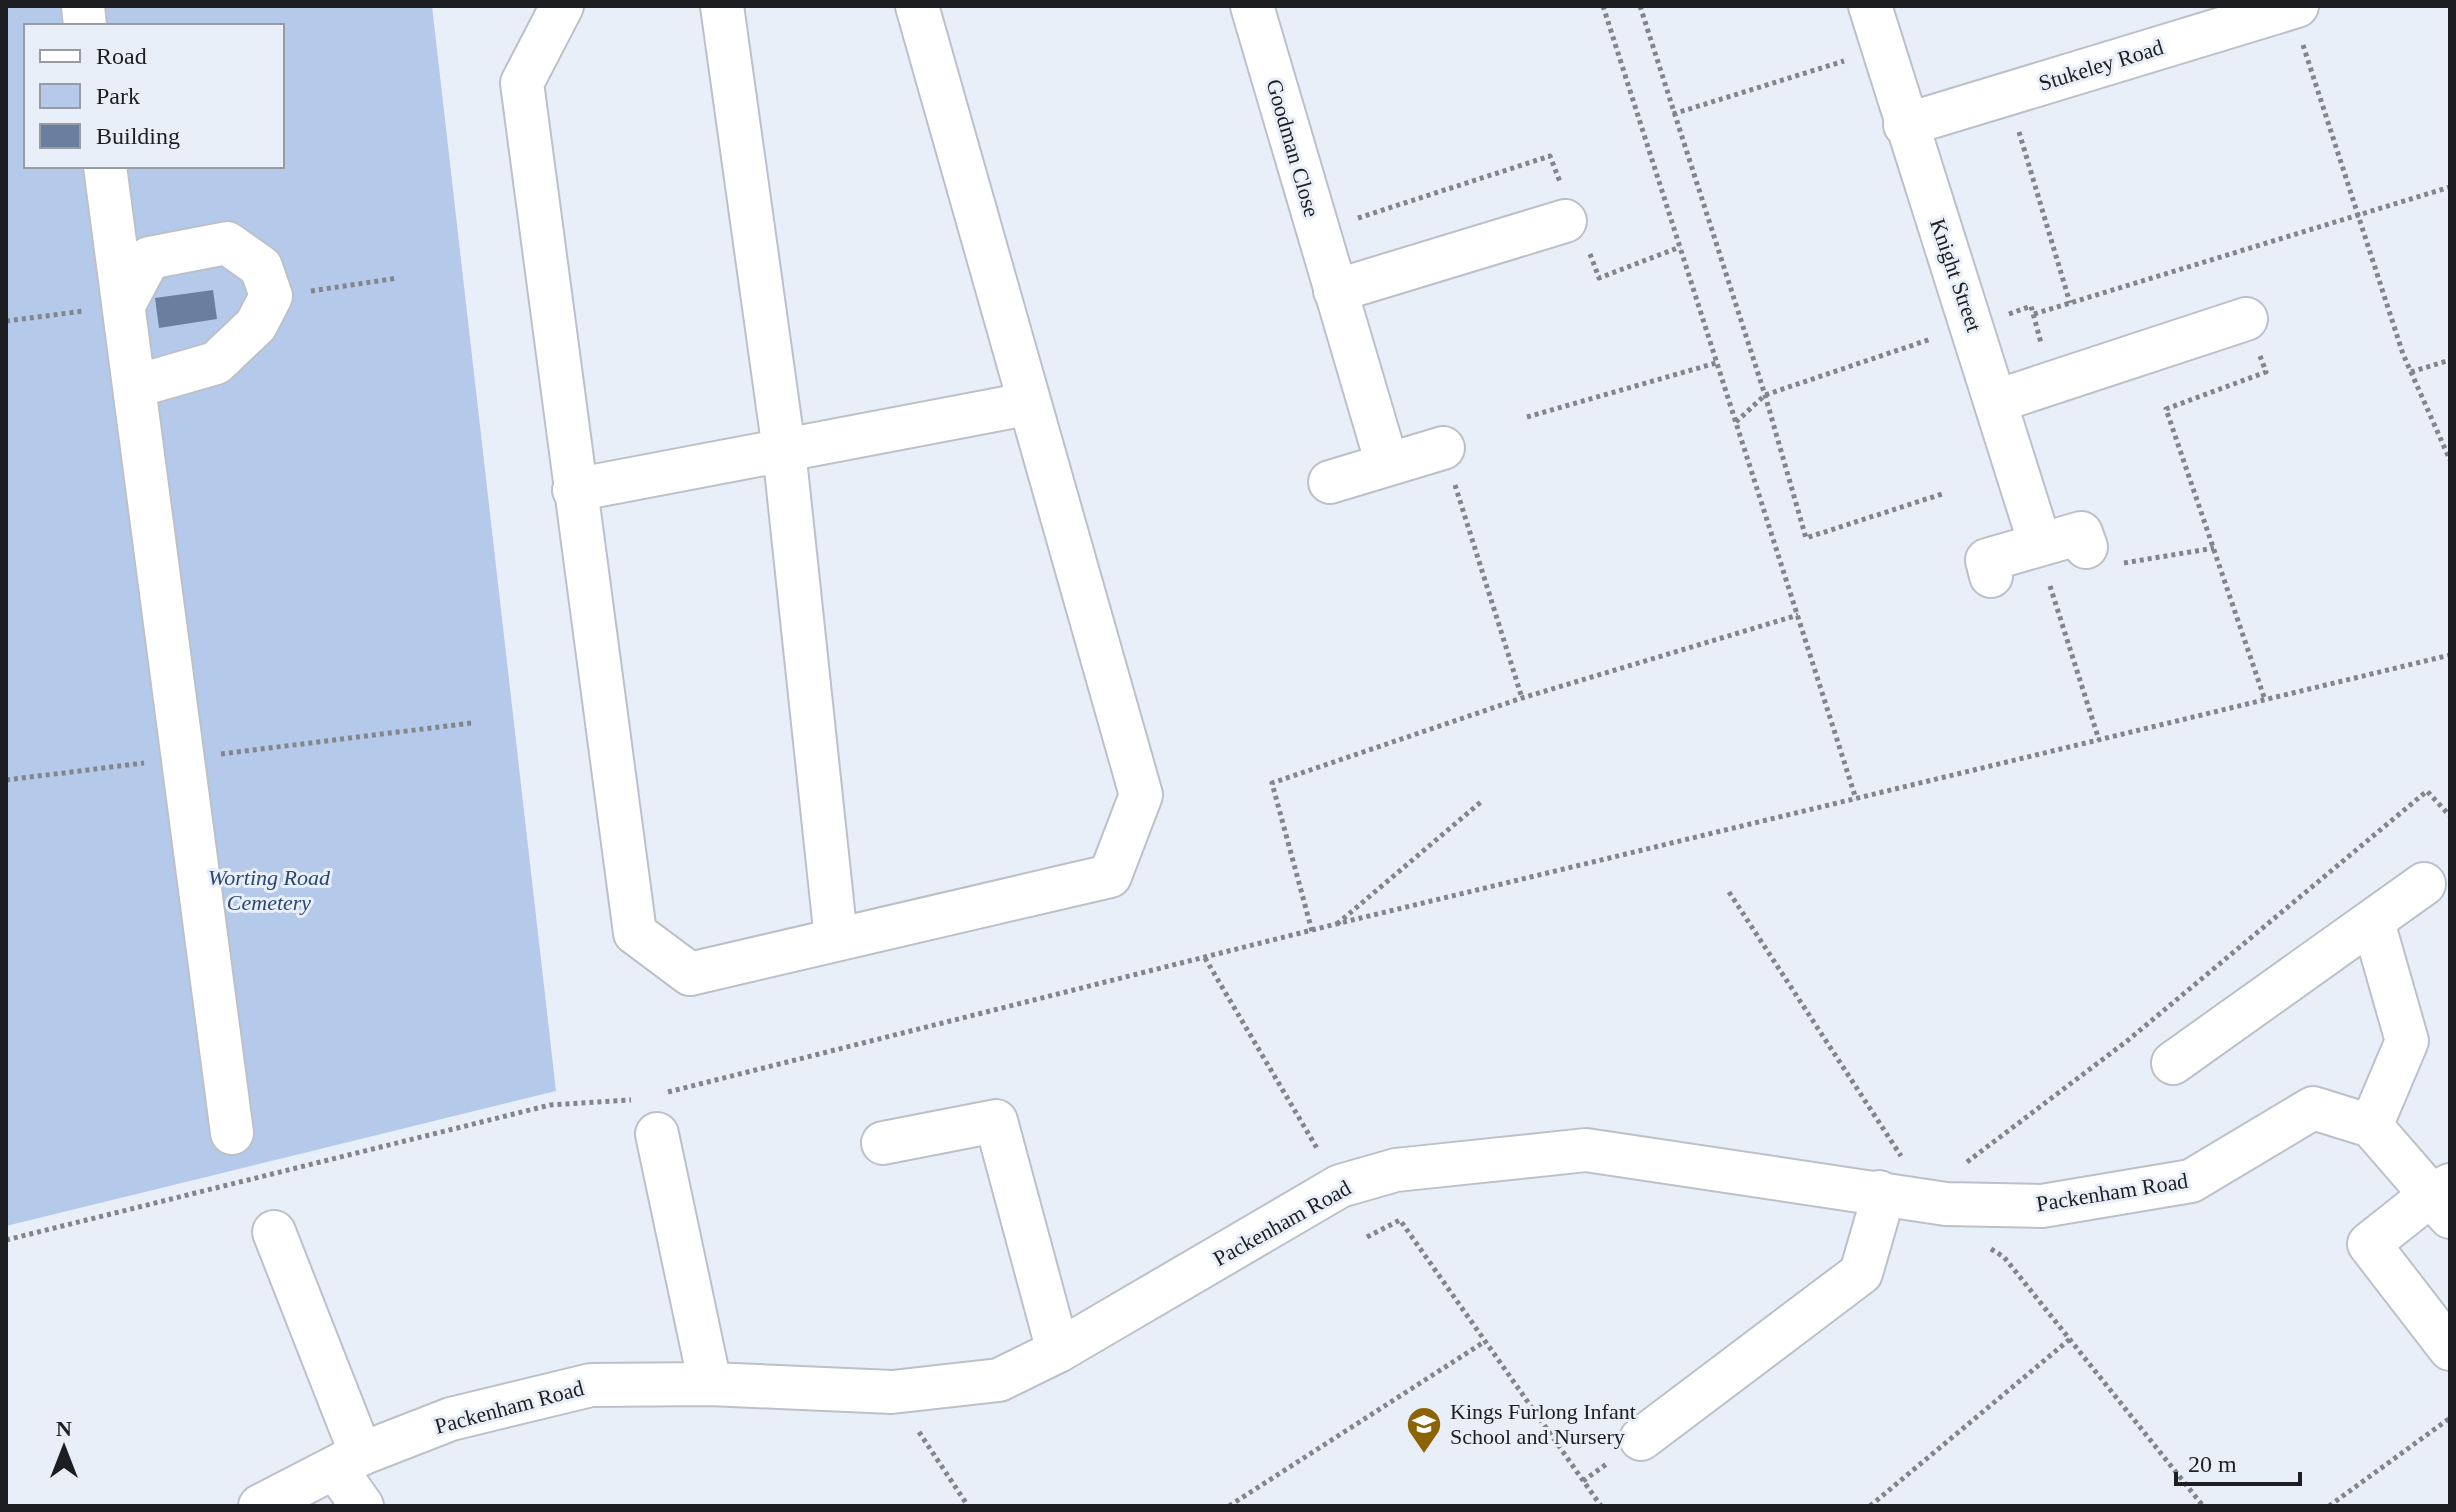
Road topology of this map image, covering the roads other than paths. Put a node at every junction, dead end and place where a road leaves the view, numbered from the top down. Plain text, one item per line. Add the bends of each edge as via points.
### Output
1 (562, 6) edge
2 (722, 6) edge
3 (917, 6) edge
4 (1252, 6) edge
5 (1870, 6) edge
6 (2299, 23) edge
7 (1905, 125) junction
8 (105, 168) edge
9 (1562, 202) road end
10 (1335, 291) junction
11 (124, 305) junction
12 (2246, 319) road end
13 (136, 386) junction
14 (1997, 401) junction
15 (1027, 404) junction
16 (1443, 448) road end
17 (784, 450) junction
18 (1387, 464) junction
19 (1330, 482) dead end
20 (574, 490) junction
21 (2040, 544) junction
22 (2100, 556) road end
23 (1991, 576) dead end
24 (2424, 884) dead end
25 (2373, 922) junction
26 (836, 939) junction
27 (2173, 1063) dead end
28 (647, 1117) road end
29 (2371, 1126) junction
30 (232, 1133) dead end
31 (883, 1143) dead end
32 (1879, 1192) junction
33 (2444, 1199) edge
34 (274, 1232) dead end
35 (2450, 1349) edge
36 (1058, 1351) junction
37 (710, 1384) junction
38 (1641, 1439) dead end
39 (348, 1461) junction
40 (260, 1506) edge
41 (362, 1506) edge

1 - 20 street via 522,83
2 - 17 street
3 - 15 street
4 - 10 street, Goodman Close
5 - 7 street, Knight Street
6 - 7 street, Stukeley Road via 2007,93
7 - 14 street, Knight Street
8 - 11 street
9 - 10 street
10 - 18 street, Goodman Close
11 - 13 street
11 - 13 street via 149,258 227,243 261,267 271,296 256,325 216,363
12 - 14 street
13 - 30 street
14 - 21 street, Knight Street
15 - 17 street
15 - 26 street via 1141,795 1110,876
16 - 18 street
17 - 20 street
17 - 26 street
18 - 19 street
20 - 26 street via 635,933 690,974
21 - 22 street via 2081,533
21 - 23 street via 1987,560
24 - 25 street
25 - 27 street
25 - 29 street via 2407,1041
28 - 37 street
29 - 32 street, Packenham Road via 2313,1108 2191,1181 2042,1206 1946,1204
29 - 33 street
31 - 36 street via 996,1121
32 - 36 street, Packenham Road via 1586,1150 1396,1170 1340,1186
32 - 38 street via 1879,1211 1861,1273
33 - 35 street via 2369,1244
34 - 39 street
36 - 37 street, Packenham Road via 999,1380 892,1392
37 - 39 street, Packenham Road via 591,1385 451,1419
39 - 40 street, Packenham Road
39 - 41 street

